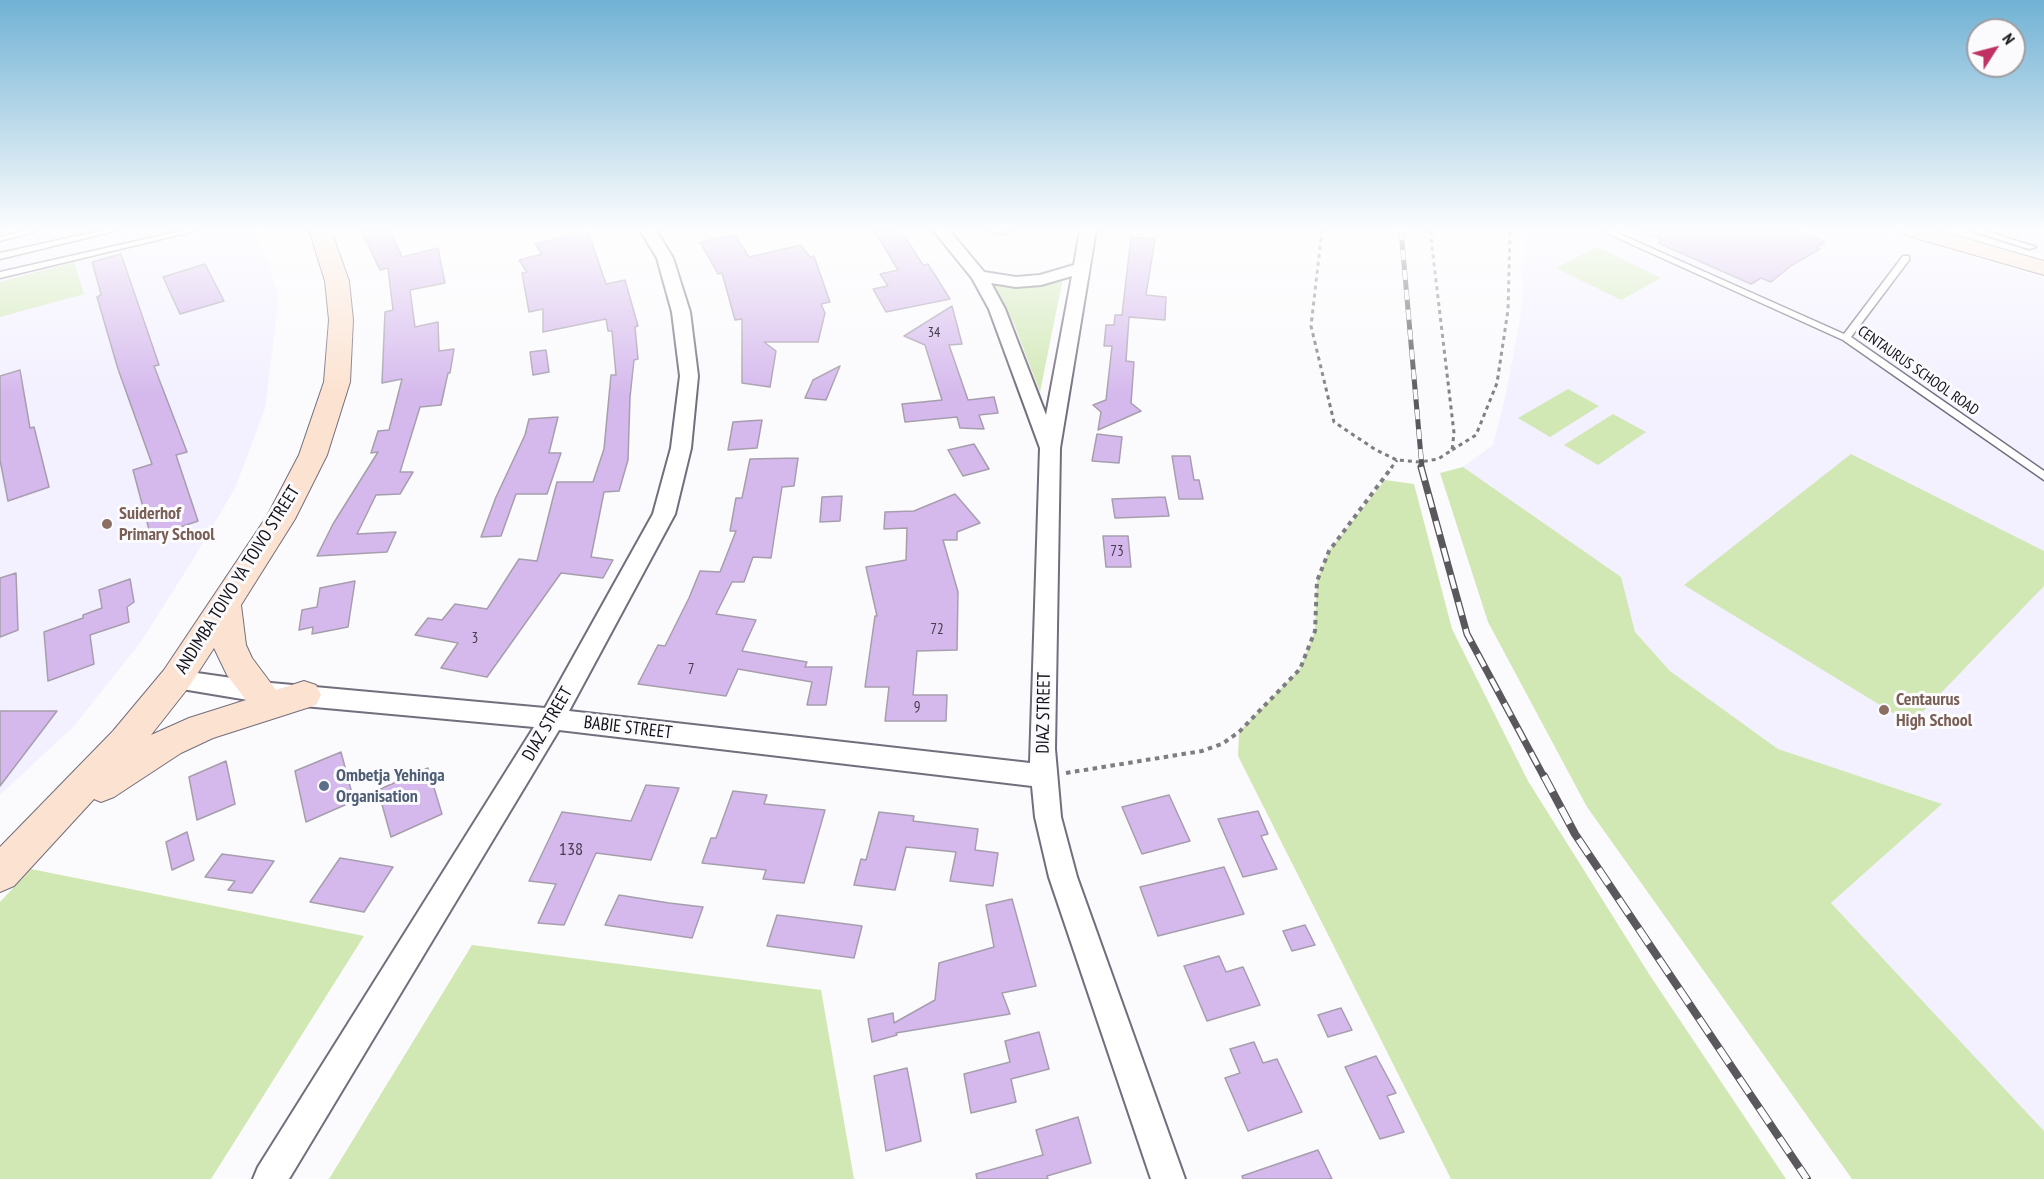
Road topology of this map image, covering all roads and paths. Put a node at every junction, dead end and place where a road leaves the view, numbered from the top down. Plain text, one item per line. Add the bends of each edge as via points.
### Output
1 (338, 285) edge
2 (673, 285) edge
3 (983, 285) edge
4 (1076, 285) edge
5 (1316, 285) edge
6 (1437, 285) edge
7 (1509, 285) edge
8 (1727, 285) edge
9 (1886, 285) edge
10 (1846, 338) junction
11 (1050, 448) junction
12 (1452, 450) junction
13 (1397, 460) junction
14 (2044, 477) edge
15 (225, 605) junction
16 (176, 680) junction
17 (260, 692) junction
18 (304, 695) junction
19 (552, 719) junction
20 (1044, 776) junction
21 (58, 814) junction
22 (0, 874) edge
23 (270, 1179) edge
24 (1168, 1179) edge

1 - 15 street, ANDIMBA TOIVO YA TOIVO STREET via 337,382 313,455 280,519
2 - 19 street, DIAZ STREET via 690,376 681,448 664,514
3 - 11 street via 1011,339
4 - 11 street, DIAZ STREET
5 - 13 path via 1311,326 1334,422
6 - 12 path via 1454,433
7 - 12 path via 1497,383 1476,435
8 - 10 lane, CENTAURUS SCHOOL ROAD
9 - 10 lane
10 - 14 lane, CENTAURUS SCHOOL ROAD
11 - 20 street, DIAZ STREET
12 - 13 path via 1438,459
13 - 20 path via 1329,551 1317,581 1315,631 1300,669 1239,732 1202,751
15 - 16 street, ANDIMBA TOIVO YA TOIVO STREET
15 - 17 street via 229,645 239,666
16 - 17 street, BABIE STREET
16 - 21 street, ANDIMBA TOIVO YA TOIVO STREET
17 - 18 street, BABIE STREET
18 - 19 street, BABIE STREET
18 - 21 street via 232,716 168,743
19 - 20 street, BABIE STREET
19 - 23 street, DIAZ STREET
20 - 24 street, DIAZ STREET via 1048,817 1063,877
21 - 22 street, ANDIMBA TOIVO YA TOIVO STREET

